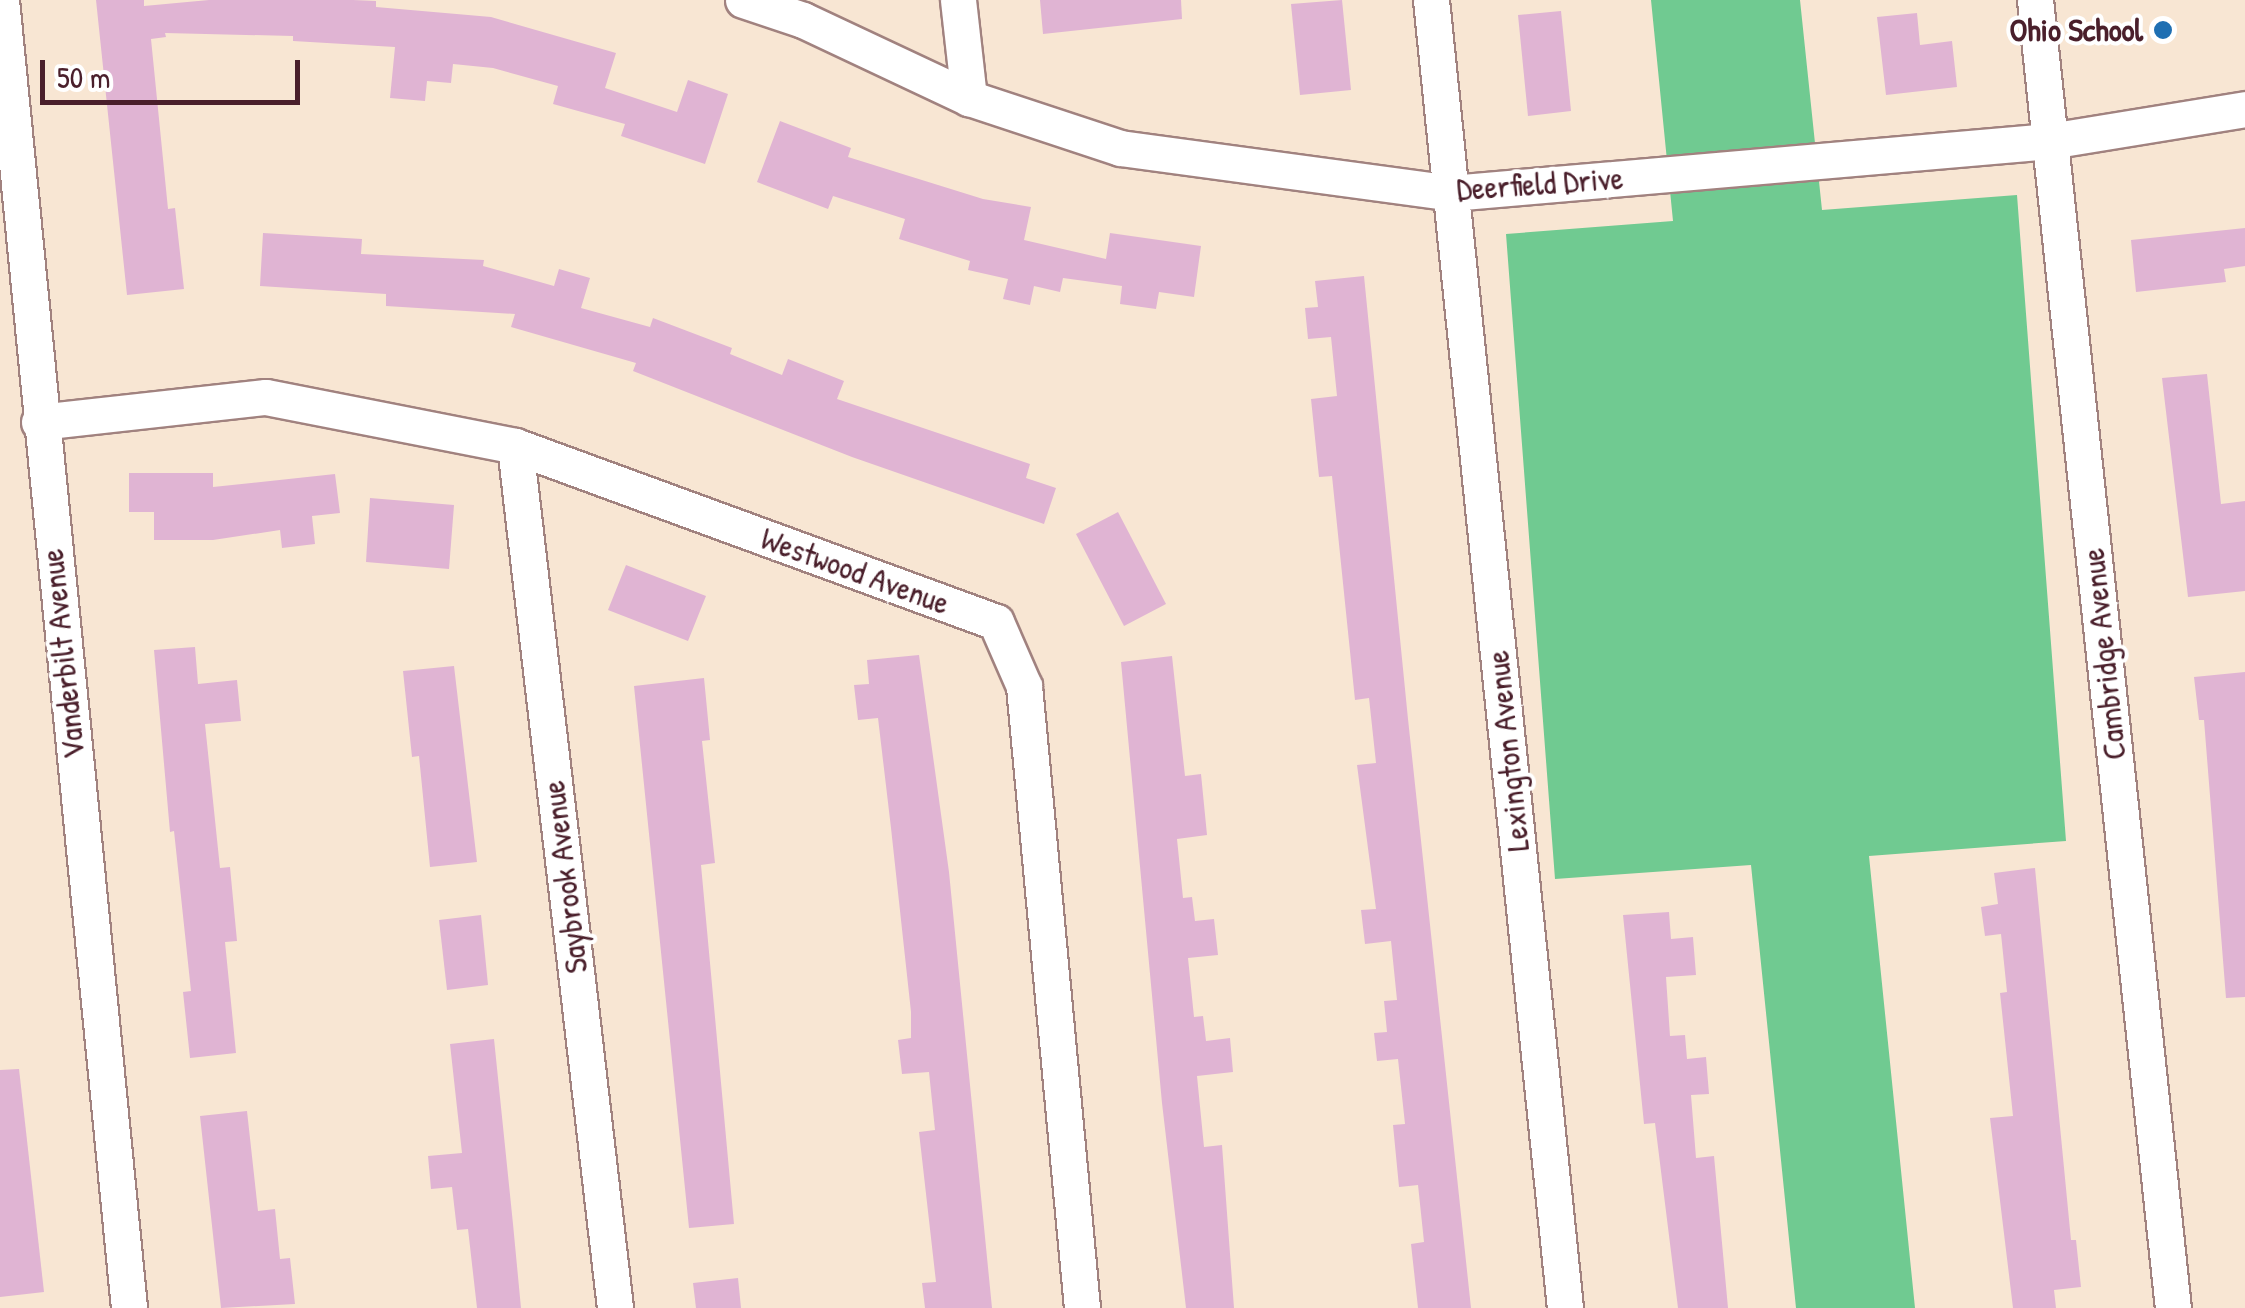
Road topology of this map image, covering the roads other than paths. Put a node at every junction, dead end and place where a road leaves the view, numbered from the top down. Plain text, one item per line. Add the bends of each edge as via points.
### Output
1 (1, 0) edge
2 (743, 0) edge
3 (958, 0) edge
4 (1431, 0) edge
5 (2034, 0) edge
6 (968, 98) junction
7 (2245, 109) edge
8 (2050, 141) junction
9 (1452, 193) junction
10 (39, 422) junction
11 (515, 446) junction
12 (129, 1308) edge
13 (615, 1308) edge
14 (1082, 1308) edge
15 (1564, 1308) edge
16 (2173, 1308) edge

1 - 10 street, Vanderbilt Avenue
2 - 6 street, Deerfield Drive via 804,20
3 - 6 street
4 - 9 street, Lexington Avenue
5 - 8 street, Cambridge Avenue
6 - 9 street, Deerfield Drive via 1120,148
7 - 8 street, Deerfield Drive
8 - 9 street, Deerfield Drive
8 - 16 street, Cambridge Avenue
9 - 15 street, Lexington Avenue
10 - 11 street, Westwood Avenue via 266,397
10 - 12 street, Vanderbilt Avenue
11 - 13 street, Saybrook Avenue
11 - 14 street, Westwood Avenue via 996,622 1024,686

